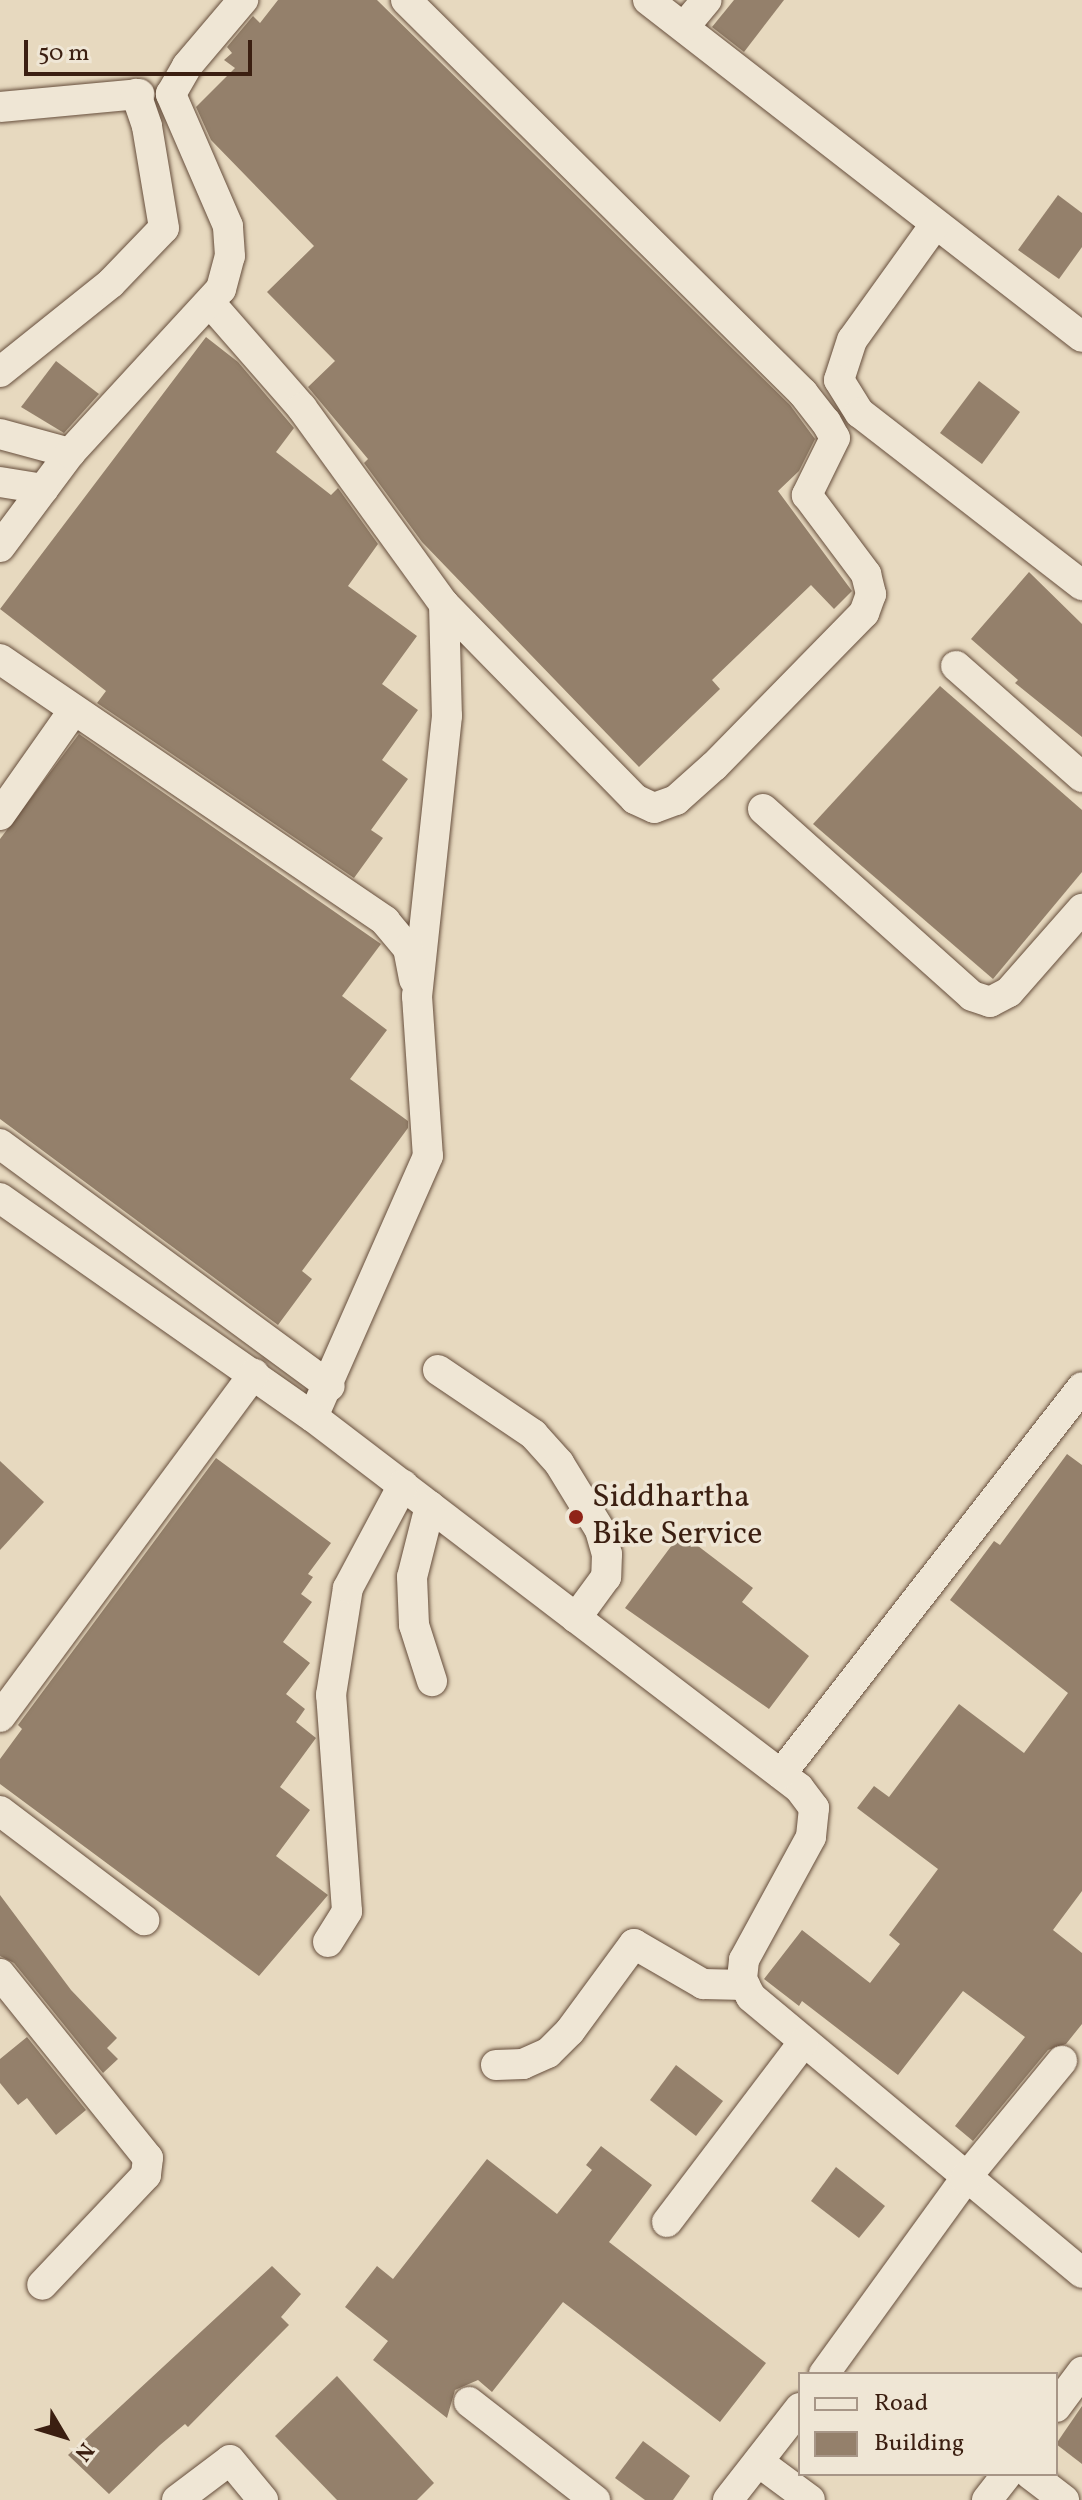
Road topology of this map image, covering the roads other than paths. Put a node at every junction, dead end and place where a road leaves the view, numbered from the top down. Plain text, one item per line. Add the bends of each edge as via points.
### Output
1 (243, 0) edge
2 (406, 0) edge
3 (648, 0) edge
4 (707, 0) edge
5 (684, 27) junction
6 (0, 107) edge
7 (934, 226) junction
8 (211, 304) junction
9 (1082, 337) edge
10 (0, 372) edge
11 (0, 434) edge
12 (70, 453) junction
13 (0, 482) edge
14 (43, 489) junction
15 (0, 547) edge
16 (1082, 585) edge
17 (444, 604) junction
18 (0, 659) edge
19 (956, 666) dead end
20 (73, 711) junction
21 (1082, 777) edge
22 (763, 809) dead end
23 (0, 815) edge
24 (1082, 909) edge
25 (417, 996) junction
26 (0, 1144) edge
27 (0, 1198) edge
28 (438, 1370) dead end
29 (254, 1374) junction
30 (330, 1386) junction
31 (1077, 1405) edge
32 (313, 1417) junction
33 (403, 1485) junction
34 (430, 1506) junction
35 (576, 1618) junction
36 (432, 1681) dead end
37 (0, 1717) edge
38 (781, 1774) junction
39 (0, 1811) edge
40 (144, 1920) dead end
41 (328, 1942) dead end
42 (0, 1974) edge
43 (745, 1985) junction
44 (803, 2043) junction
45 (1062, 2061) dead end
46 (496, 2065) dead end
47 (965, 2179) junction
48 (667, 2222) dead end
49 (1082, 2273) edge
50 (42, 2285) dead end
51 (825, 2372) edge
52 (1082, 2372) edge
53 (469, 2402) dead end
54 (1058, 2404) edge
55 (798, 2411) edge
56 (760, 2463) junction
57 (1005, 2476) edge
58 (1033, 2476) edge
59 (177, 2500) edge
60 (263, 2500) edge
61 (595, 2500) edge
62 (728, 2500) edge
63 (810, 2500) edge
64 (987, 2500) edge
65 (1064, 2500) edge

1 - 8 street via 187,66 171,94 228,226 230,256
2 - 17 street via 803,393 826,422 835,438 807,495 866,574 871,594 864,613 714,766 676,800 654,808 635,799
3 - 5 street
4 - 5 street
5 - 7 street
6 - 10 street via 137,94 164,228 111,283
7 - 9 street
7 - 16 street via 852,340 839,380 860,413
8 - 12 street
8 - 17 street via 302,408
11 - 12 street
12 - 14 street
13 - 14 street
14 - 15 street
17 - 25 street via 447,716
18 - 20 street
19 - 21 street
20 - 23 street
20 - 25 street via 385,921 408,948
22 - 24 street via 990,1002 1009,992
25 - 30 street via 428,1156
26 - 30 street
27 - 29 street
28 - 35 street via 548,1448 600,1530 606,1577
29 - 32 street
29 - 37 street
30 - 32 street
31 - 38 street
32 - 33 street
33 - 34 street
33 - 41 street via 348,1588 331,1695 347,1911
34 - 35 street
34 - 36 street via 412,1577 414,1625
35 - 38 street
38 - 43 street via 814,1808 811,1837 744,1960
39 - 40 street
42 - 50 street via 148,2158 146,2175
43 - 44 street via 751,1997
43 - 46 street via 703,1984 634,1944 548,2053 523,2064
44 - 47 street
44 - 48 street
45 - 47 street
47 - 49 street
47 - 51 street
52 - 54 street
53 - 61 street
55 - 56 street
56 - 62 street
56 - 63 street
57 - 64 street
58 - 65 street
59 - 60 street via 230,2460

